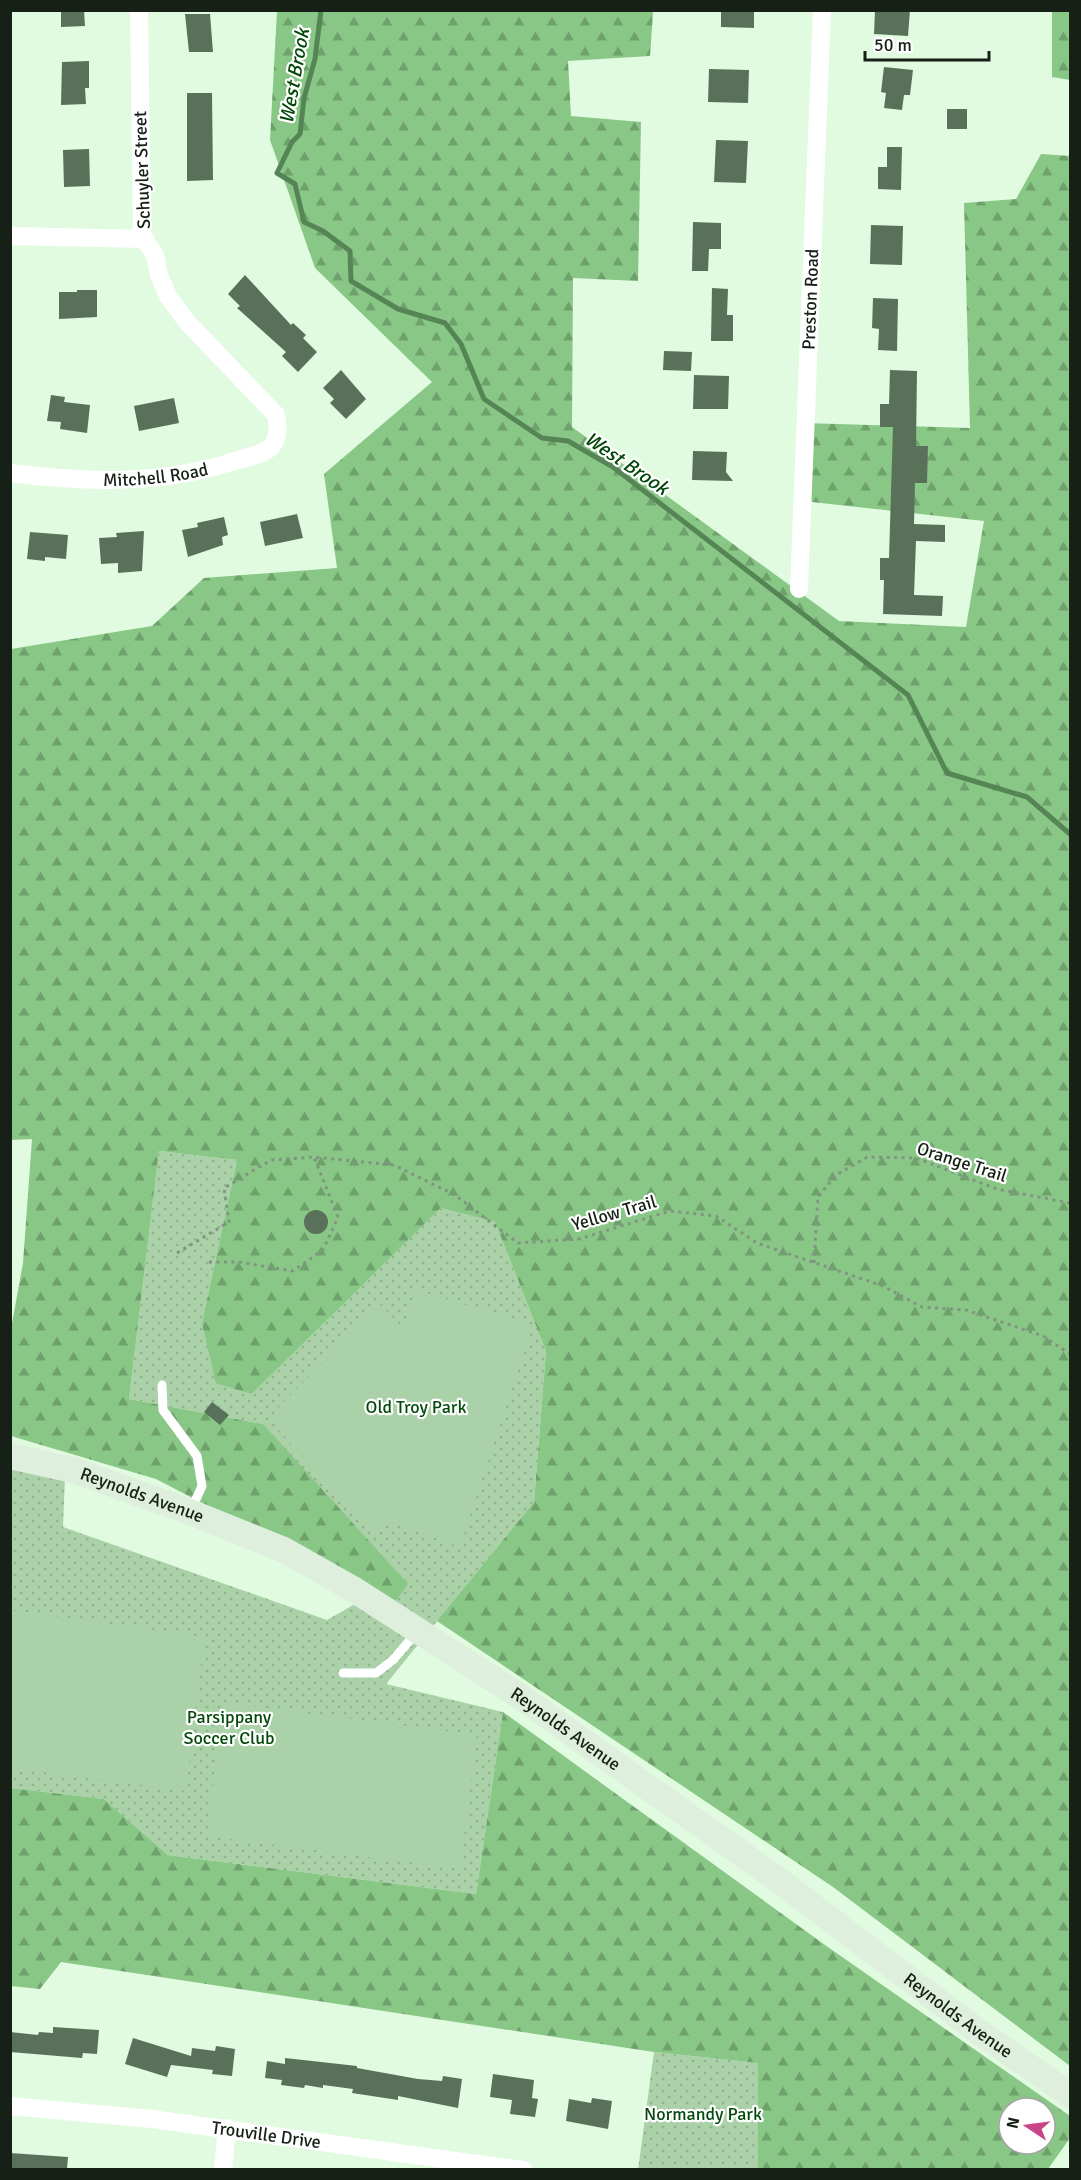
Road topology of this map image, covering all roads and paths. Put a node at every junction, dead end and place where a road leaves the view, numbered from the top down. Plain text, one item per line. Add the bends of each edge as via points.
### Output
1 (139, 10) edge
2 (822, 10) edge
3 (10, 237) edge
4 (145, 239) junction
5 (278, 425) joint
6 (10, 473) edge
7 (799, 589) dead end
8 (314, 1157) junction
9 (1071, 1203) edge
10 (177, 1253) dead end
11 (209, 1262) dead end
12 (814, 1263) junction
13 (1071, 1354) edge
14 (162, 1385) dead end
15 (10, 1456) edge
16 (190, 1512) junction
17 (418, 1631) junction
18 (343, 1673) dead end
19 (1071, 2095) edge
20 (10, 2106) edge
21 (227, 2128) junction
22 (494, 2168) edge
23 (223, 2169) edge
24 (523, 2169) edge

1 - 4 street, Schuyler Street
2 - 7 street, Preston Road
3 - 4 street
4 - 5 street, Schuyler Street via 155,255 168,296 186,322 276,415
5 - 6 street, Mitchell Road via 271,447 261,452 219,466 156,479 79,481
8 - 10 path, Yellow Trail via 271,1160 224,1188 229,1222
8 - 11 path via 338,1217 322,1250 292,1271 239,1262
8 - 12 path, Yellow Trail via 394,1165 455,1195 518,1243 579,1239 670,1211 716,1216 757,1243
9 - 12 path, Orange Trail via 997,1189 916,1158 867,1157 836,1175 818,1197
12 - 13 path, Yellow Trail via 883,1286 922,1307 966,1310 1043,1336
14 - 16 lane via 163,1410 197,1456 202,1486
15 - 16 street, Reynolds Avenue via 73,1470
16 - 17 street, Reynolds Avenue via 284,1550
17 - 18 lane via 376,1673
17 - 19 street, Reynolds Avenue via 518,1695
20 - 21 street, Trouville Drive
21 - 22 street, Trouville Drive
21 - 23 street
22 - 24 street, Trouville Drive

